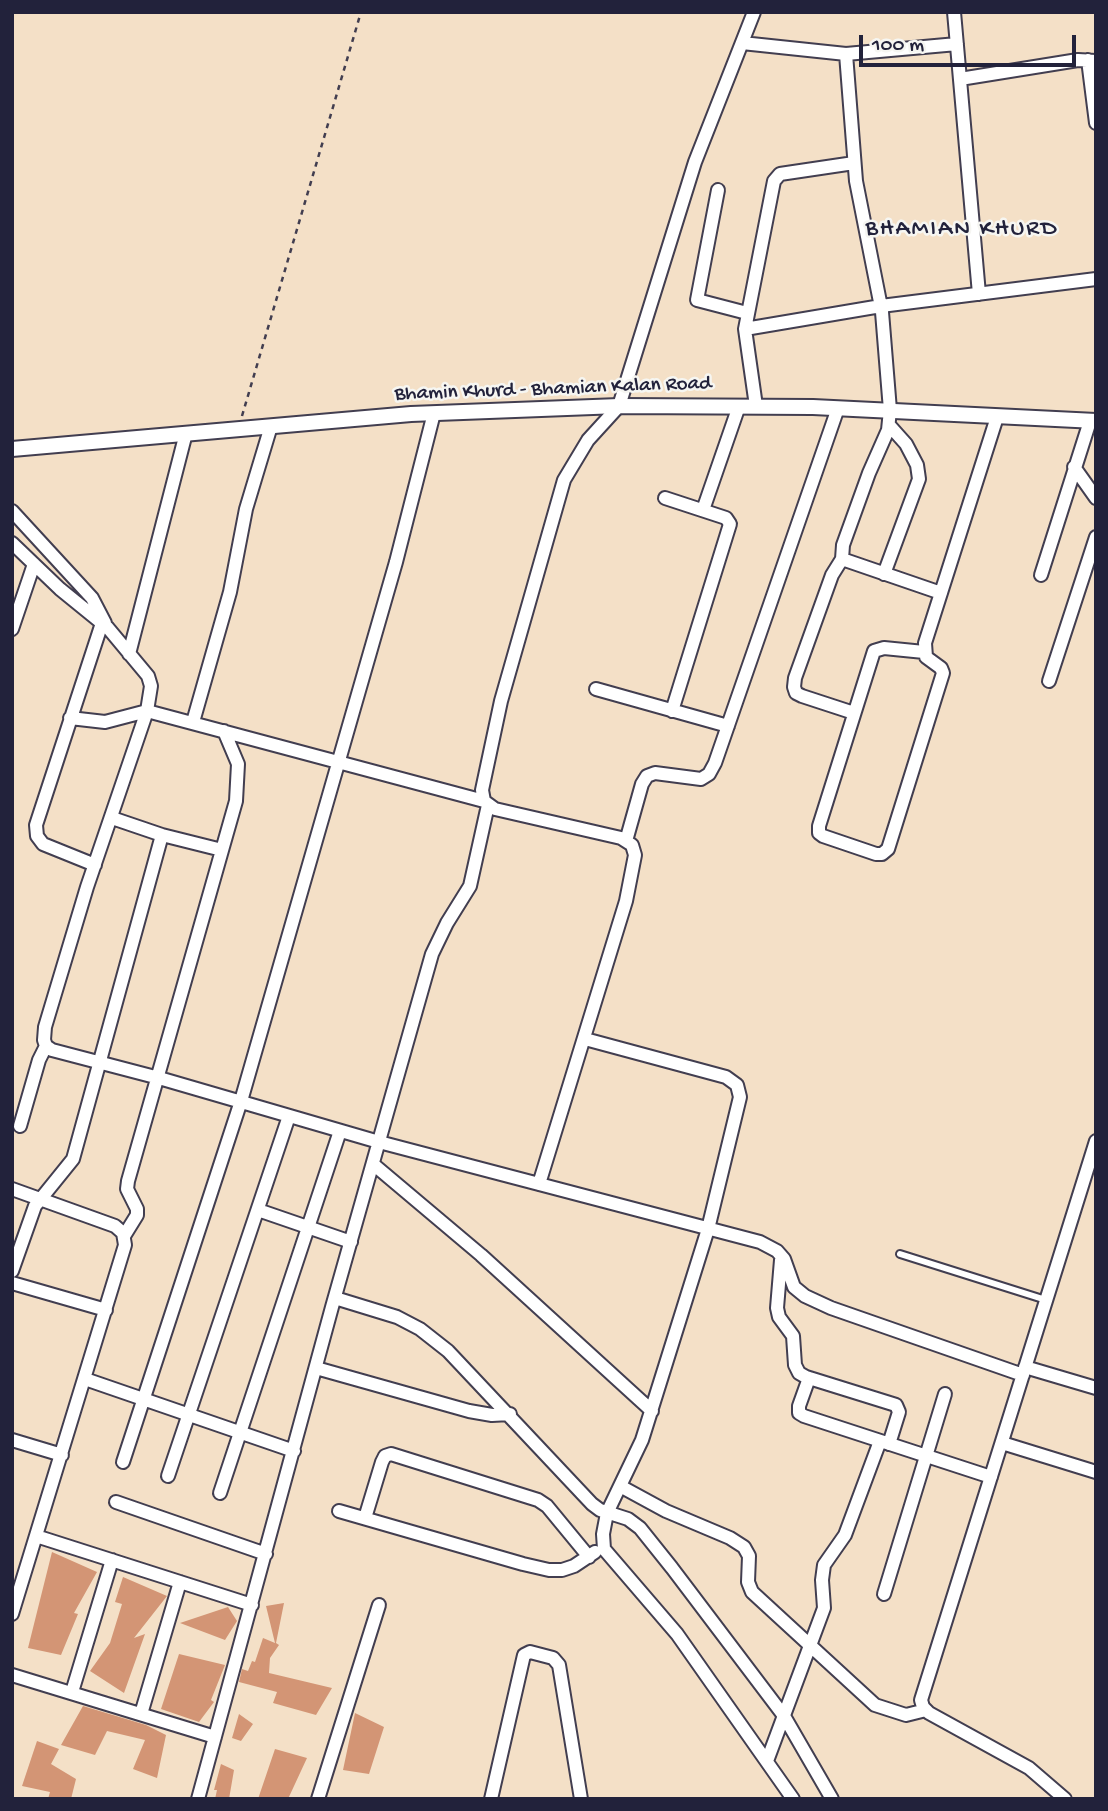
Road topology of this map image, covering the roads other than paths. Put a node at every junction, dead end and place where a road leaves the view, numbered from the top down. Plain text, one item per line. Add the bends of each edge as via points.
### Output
1 (754, 12) edge
2 (954, 12) edge
3 (742, 43) junction
4 (957, 44) junction
5 (846, 54) junction
6 (1092, 61) edge
7 (960, 79) junction
8 (1096, 123) edge
9 (854, 163) junction
10 (718, 190) dead end
11 (1096, 279) edge
12 (979, 294) junction
13 (881, 306) junction
14 (747, 313) junction
15 (745, 329) junction
16 (619, 406) junction
17 (739, 406) junction
18 (755, 406) junction
19 (838, 408) junction
20 (433, 413) junction
21 (997, 417) junction
22 (890, 418) junction
23 (1093, 421) edge
24 (271, 426) junction
25 (186, 433) junction
26 (12, 449) edge
27 (1074, 467) junction
28 (665, 498) dead end
29 (1096, 498) edge
30 (703, 510) junction
31 (12, 511) edge
32 (1096, 537) edge
33 (12, 543) edge
34 (842, 559) junction
35 (34, 564) junction
36 (884, 574) junction
37 (1041, 575) dead end
38 (941, 593) junction
39 (105, 626) junction
40 (12, 629) edge
41 (924, 652) junction
42 (129, 654) junction
43 (1049, 681) dead end
44 (596, 689) dead end
45 (672, 710) junction
46 (147, 711) junction
47 (854, 713) junction
48 (71, 718) junction
49 (193, 722) junction
50 (728, 726) junction
51 (224, 731) junction
52 (339, 762) junction
53 (486, 803) junction
54 (112, 818) junction
55 (162, 835) junction
56 (626, 841) junction
57 (222, 850) junction
58 (95, 865) junction
59 (585, 1039) junction
60 (46, 1046) junction
61 (101, 1063) junction
62 (159, 1078) junction
63 (241, 1101) junction
64 (289, 1116) junction
65 (20, 1126) dead end
66 (340, 1131) junction
67 (1096, 1141) edge
68 (379, 1142) junction
69 (373, 1164) junction
70 (539, 1184) junction
71 (12, 1189) edge
72 (41, 1199) junction
73 (257, 1210) junction
74 (308, 1226) junction
75 (708, 1229) junction
76 (124, 1236) junction
77 (351, 1241) junction
78 (900, 1254) dead end
79 (781, 1256) junction
80 (12, 1271) edge
81 (12, 1283) edge
82 (335, 1298) junction
83 (1046, 1300) junction
84 (106, 1310) junction
85 (316, 1368) junction
86 (1024, 1371) junction
87 (809, 1378) junction
88 (85, 1379) junction
89 (1096, 1388) edge
90 (945, 1394) dead end
91 (144, 1400) junction
92 (652, 1411) junction
93 (510, 1415) junction
94 (189, 1416) junction
95 (239, 1433) junction
96 (12, 1440) edge
97 (884, 1442) junction
98 (1002, 1443) junction
99 (293, 1451) junction
100 (62, 1455) junction
101 (927, 1456) junction
102 (123, 1462) dead end
103 (1096, 1472) edge
104 (168, 1476) dead end
105 (991, 1477) junction
106 (620, 1486) junction
107 (220, 1493) dead end
108 (116, 1502) dead end
109 (339, 1511) dead end
110 (607, 1513) junction
111 (365, 1518) junction
112 (36, 1536) junction
113 (604, 1545) junction
114 (266, 1554) junction
115 (589, 1557) junction
116 (112, 1560) junction
117 (180, 1582) junction
118 (884, 1594) dead end
119 (252, 1605) junction
120 (379, 1605) dead end
121 (12, 1614) edge
122 (810, 1647) junction
123 (12, 1675) edge
124 (72, 1692) junction
125 (926, 1710) junction
126 (141, 1714) junction
127 (784, 1716) junction
128 (215, 1737) junction
129 (767, 1761) junction
130 (198, 1799) edge
131 (318, 1799) edge
132 (491, 1799) edge
133 (581, 1799) edge
134 (793, 1799) edge
135 (832, 1799) edge
136 (1065, 1799) edge

1 - 3 street
2 - 4 street
3 - 5 street
3 - 16 street via 695,162
4 - 5 street
4 - 7 street
5 - 9 street
6 - 7 street
6 - 8 street
7 - 12 street
9 - 13 street
9 - 14 street via 776,177
10 - 14 street via 697,300
11 - 12 street
12 - 13 street
13 - 15 street
13 - 22 street
14 - 15 street
15 - 18 street
16 - 17 street, Bhamin Khurd - Bhamian Kalan Road
16 - 20 street, Bhamin Khurd - Bhamian Kalan Road
16 - 53 street via 588,440 564,480 501,701 482,790
17 - 18 street, Bhamin Khurd - Bhamian Kalan Road
17 - 30 street
18 - 19 street, Bhamin Khurd - Bhamian Kalan Road
19 - 22 street, Bhamin Khurd - Bhamian Kalan Road
19 - 50 street
20 - 24 street, Bhamin Khurd - Bhamian Kalan Road
20 - 52 street
21 - 22 street, Bhamin Khurd - Bhamian Kalan Road
21 - 23 street, Bhamin Khurd - Bhamian Kalan Road
21 - 38 street
22 - 34 street via 843,545
22 - 36 street via 917,465 919,479
23 - 27 street
24 - 25 street, Bhamin Khurd - Bhamian Kalan Road
24 - 49 street
25 - 26 street, Bhamin Khurd - Bhamian Kalan Road
25 - 42 street
27 - 29 street
27 - 37 street
28 - 30 street
30 - 45 street via 730,524
31 - 39 street via 92,598
32 - 43 street
33 - 35 street
34 - 36 street
34 - 47 street via 832,575 794,687 802,696
35 - 39 street
35 - 40 street
36 - 38 street
38 - 41 street
39 - 42 street
39 - 48 street
41 - 47 street via 874,651
41 - 47 street via 943,673 888,849 882,854 819,833
42 - 46 street via 148,676
44 - 45 street
45 - 50 street
46 - 48 street via 105,722
46 - 49 street
46 - 54 street
48 - 58 street via 36,825 37,836 61,853
49 - 51 street
50 - 56 street via 715,763 701,779 647,776
51 - 52 street
51 - 57 street via 238,764 238,781
52 - 53 street
52 - 63 street
53 - 56 street
53 - 68 street via 475,872 432,954
54 - 55 street
54 - 58 street
55 - 57 street
55 - 61 street
56 - 59 street via 635,855 634,872
57 - 62 street
58 - 60 street via 45,1027
59 - 70 street
59 - 75 street via 726,1077 737,1085 740,1097
60 - 61 street
60 - 65 street
61 - 62 street
61 - 72 street via 73,1159
62 - 63 street
62 - 76 street via 128,1181 137,1215
63 - 64 street
63 - 91 street
64 - 66 street
64 - 73 street
66 - 68 street
66 - 74 street
67 - 83 street
68 - 69 street
68 - 70 street
69 - 77 street
69 - 92 street
70 - 75 street
71 - 72 street
72 - 76 street via 115,1226
72 - 80 street
73 - 74 street
73 - 94 street
74 - 77 street
74 - 95 street
75 - 79 street via 760,1242
75 - 92 street
76 - 84 street
77 - 82 street
78 - 83 lane
79 - 86 street via 794,1287 805,1296
79 - 87 street via 779,1317 793,1336 795,1365
81 - 84 street
82 - 85 street
82 - 93 street via 420,1329
83 - 86 street
84 - 88 street
85 - 93 street via 469,1412
85 - 99 street
86 - 89 street
86 - 98 street
87 - 97 street via 799,1413
87 - 97 street via 896,1405 899,1412
88 - 91 street
88 - 100 street
90 - 101 street
91 - 94 street
91 - 102 street
92 - 106 street
93 - 110 street via 592,1504
94 - 95 street
94 - 104 street
95 - 99 street
95 - 107 street
96 - 100 street
97 - 101 street
97 - 122 street via 845,1535 824,1565 824,1608
98 - 103 street
98 - 105 street
99 - 114 street
100 - 112 street
101 - 105 street
101 - 118 street
105 - 125 street via 921,1700
106 - 110 street
106 - 122 street via 744,1547 752,1592
108 - 114 street
109 - 111 street
110 - 113 street
110 - 127 street via 628,1519 650,1540
111 - 115 street via 549,1570 562,1570
111 - 115 street via 382,1462 391,1454 538,1500
112 - 116 street
112 - 121 street
113 - 115 street
113 - 129 street via 677,1634
114 - 119 street
116 - 117 street
116 - 124 street
117 - 119 street
117 - 126 street
119 - 128 street
120 - 131 street
122 - 125 street via 874,1705 906,1715
122 - 127 street
123 - 124 street
124 - 126 street
125 - 136 street via 1029,1768
126 - 128 street
127 - 129 street
127 - 135 street
128 - 130 street
129 - 134 street
132 - 133 street via 524,1655 530,1652 553,1658 559,1665

